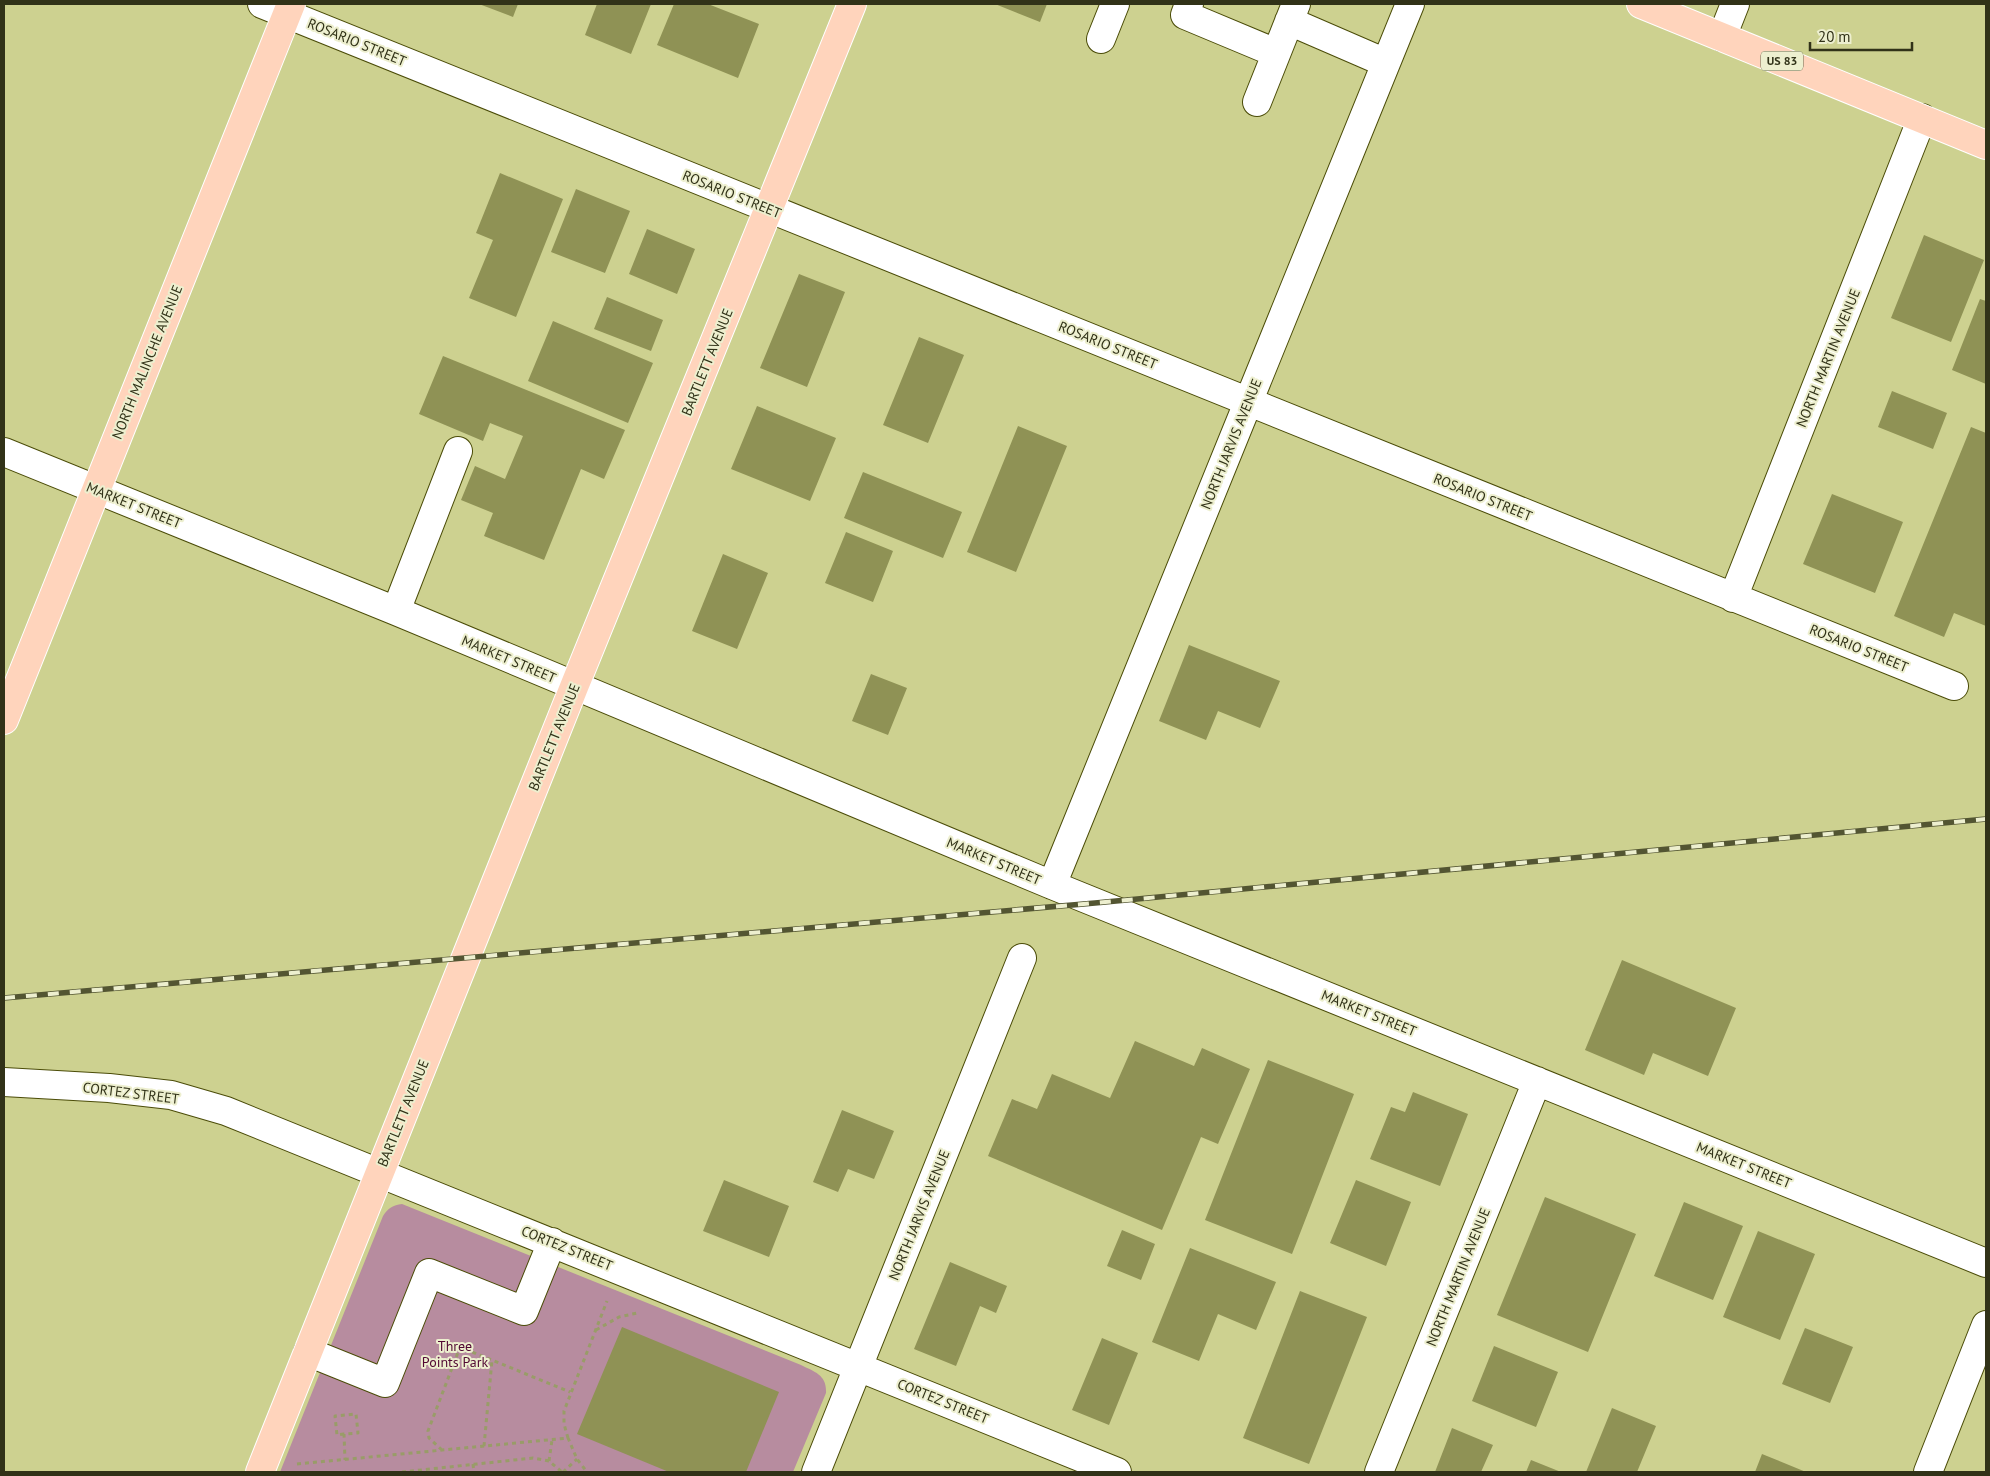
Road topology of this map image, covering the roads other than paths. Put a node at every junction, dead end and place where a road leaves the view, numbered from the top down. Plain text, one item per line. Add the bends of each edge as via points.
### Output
1 (262, 4) edge
2 (852, 4) edge
3 (1115, 4) edge
4 (1189, 4) edge
5 (1410, 4) edge
6 (1641, 4) edge
7 (1735, 4) edge
8 (289, 9) edge
9 (1293, 12) edge
10 (1722, 37) junction
11 (1101, 39) dead end
12 (1276, 53) junction
13 (1386, 63) junction
14 (1257, 102) dead end
15 (1922, 118) junction
16 (1986, 145) edge
17 (770, 209) junction
18 (1248, 402) junction
19 (458, 451) dead end
20 (4, 452) edge
21 (96, 489) junction
22 (1733, 598) junction
23 (396, 611) junction
24 (1954, 686) dead end
25 (574, 687) junction
26 (4, 720) edge
27 (1052, 885) junction
28 (1022, 958) dead end
29 (1537, 1081) junction
30 (4, 1082) edge
31 (379, 1172) junction
32 (552, 1242) junction
33 (1986, 1263) edge
34 (1986, 1325) edge
35 (308, 1352) junction
36 (859, 1367) junction
37 (260, 1472) edge
38 (816, 1472) edge
39 (1116, 1472) edge
40 (1379, 1472) edge
41 (1928, 1472) edge

1 - 8 street, ROSARIO STREET
2 - 17 main road, BARTLETT AVENUE
3 - 11 street
4 - 12 street via 1184,15
5 - 13 street, NORTH JARVIS AVENUE
6 - 10 main road, US 83
7 - 10 street
8 - 17 street, ROSARIO STREET
8 - 21 main road, NORTH MALINCHE AVENUE
9 - 12 street
9 - 13 street
10 - 15 main road, US 83
12 - 14 street
13 - 18 street, NORTH JARVIS AVENUE
15 - 16 main road, US 83
15 - 22 street, NORTH MARTIN AVENUE
17 - 18 street, ROSARIO STREET
17 - 25 main road, BARTLETT AVENUE
18 - 22 street, ROSARIO STREET
18 - 27 street, NORTH JARVIS AVENUE
19 - 23 street
20 - 21 street, MARKET STREET
21 - 23 street, MARKET STREET
21 - 26 main road, NORTH MALINCHE AVENUE
22 - 24 street, ROSARIO STREET
23 - 25 street, MARKET STREET
25 - 27 street, MARKET STREET
25 - 31 main road, BARTLETT AVENUE
27 - 29 street, MARKET STREET
28 - 36 street, NORTH JARVIS AVENUE
29 - 33 street, MARKET STREET
29 - 40 street, NORTH MARTIN AVENUE
30 - 31 street, CORTEZ STREET via 171,1095 226,1111
31 - 32 street, CORTEZ STREET
31 - 35 main road, BARTLETT AVENUE
32 - 35 street via 524,1310 429,1273 385,1383
32 - 36 street, CORTEZ STREET
34 - 41 street
35 - 37 main road, BARTLETT AVENUE
36 - 38 street, NORTH JARVIS AVENUE
36 - 39 street, CORTEZ STREET

